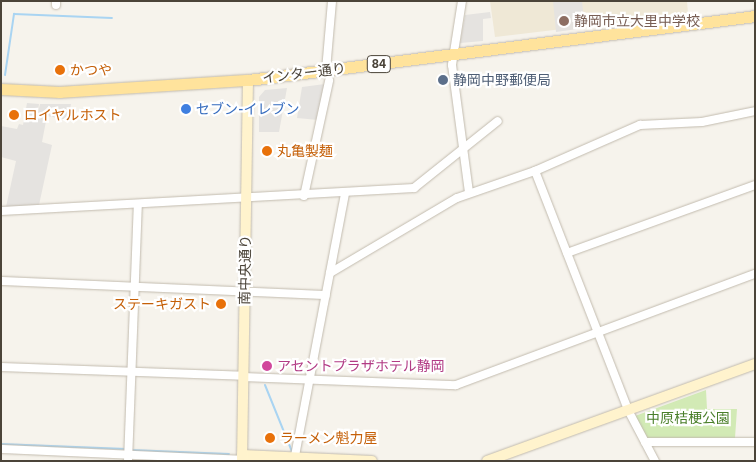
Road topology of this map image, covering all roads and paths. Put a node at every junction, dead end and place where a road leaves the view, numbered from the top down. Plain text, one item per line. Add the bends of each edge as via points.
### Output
1 (332, 1) edge
2 (462, 1) edge
3 (755, 16) edge
4 (453, 55) junction
5 (327, 75) junction
6 (248, 80) junction
7 (1, 89) edge
8 (755, 111) edge
9 (498, 121) dead end
10 (464, 148) junction
11 (535, 172) junction
12 (755, 185) edge
13 (345, 193) junction
14 (469, 194) junction
15 (304, 196) junction
16 (247, 200) junction
17 (138, 204) junction
18 (1, 211) edge
19 (567, 253) junction
20 (330, 273) junction
21 (755, 274) edge
22 (1, 280) edge
23 (134, 286) junction
24 (244, 291) junction
25 (326, 294) junction
26 (598, 332) junction
27 (755, 364) edge
28 (1, 367) edge
29 (131, 372) junction
30 (243, 377) junction
31 (311, 380) junction
32 (628, 410) junction
33 (645, 442) junction
34 (755, 442) edge
35 (1, 449) edge
36 (128, 454) edge
37 (242, 459) edge
38 (294, 459) edge
39 (372, 461) edge
40 (487, 461) edge
41 (655, 461) edge

1 - 5 street
2 - 4 street
3 - 4 main road, インター通り / 84
4 - 5 main road, インター通り / 84
4 - 10 street
5 - 6 main road, インター通り / 84
5 - 15 street
6 - 7 main road, インター通り / 84 via 60,92
6 - 16 street, 南中央通り
8 - 11 street via 702,122 640,125
9 - 10 street
10 - 13 street via 414,188
10 - 14 street
11 - 14 street
11 - 19 street
12 - 19 street
13 - 15 street
13 - 20 street
14 - 20 street
15 - 16 street
16 - 17 street
16 - 24 street, 南中央通り
17 - 18 street
17 - 23 street
19 - 26 street
20 - 25 street
21 - 26 street
22 - 23 street
23 - 24 street
23 - 29 street
24 - 25 street
24 - 30 street, 南中央通り
25 - 31 street
26 - 31 street via 456,385
26 - 32 street
27 - 32 street
28 - 29 street
29 - 30 street
29 - 36 street
30 - 31 street
30 - 37 street, 南中央通り
31 - 38 street
32 - 33 street
32 - 40 street
33 - 34 street
33 - 41 street
35 - 36 street
36 - 37 street
37 - 38 street
38 - 39 street

